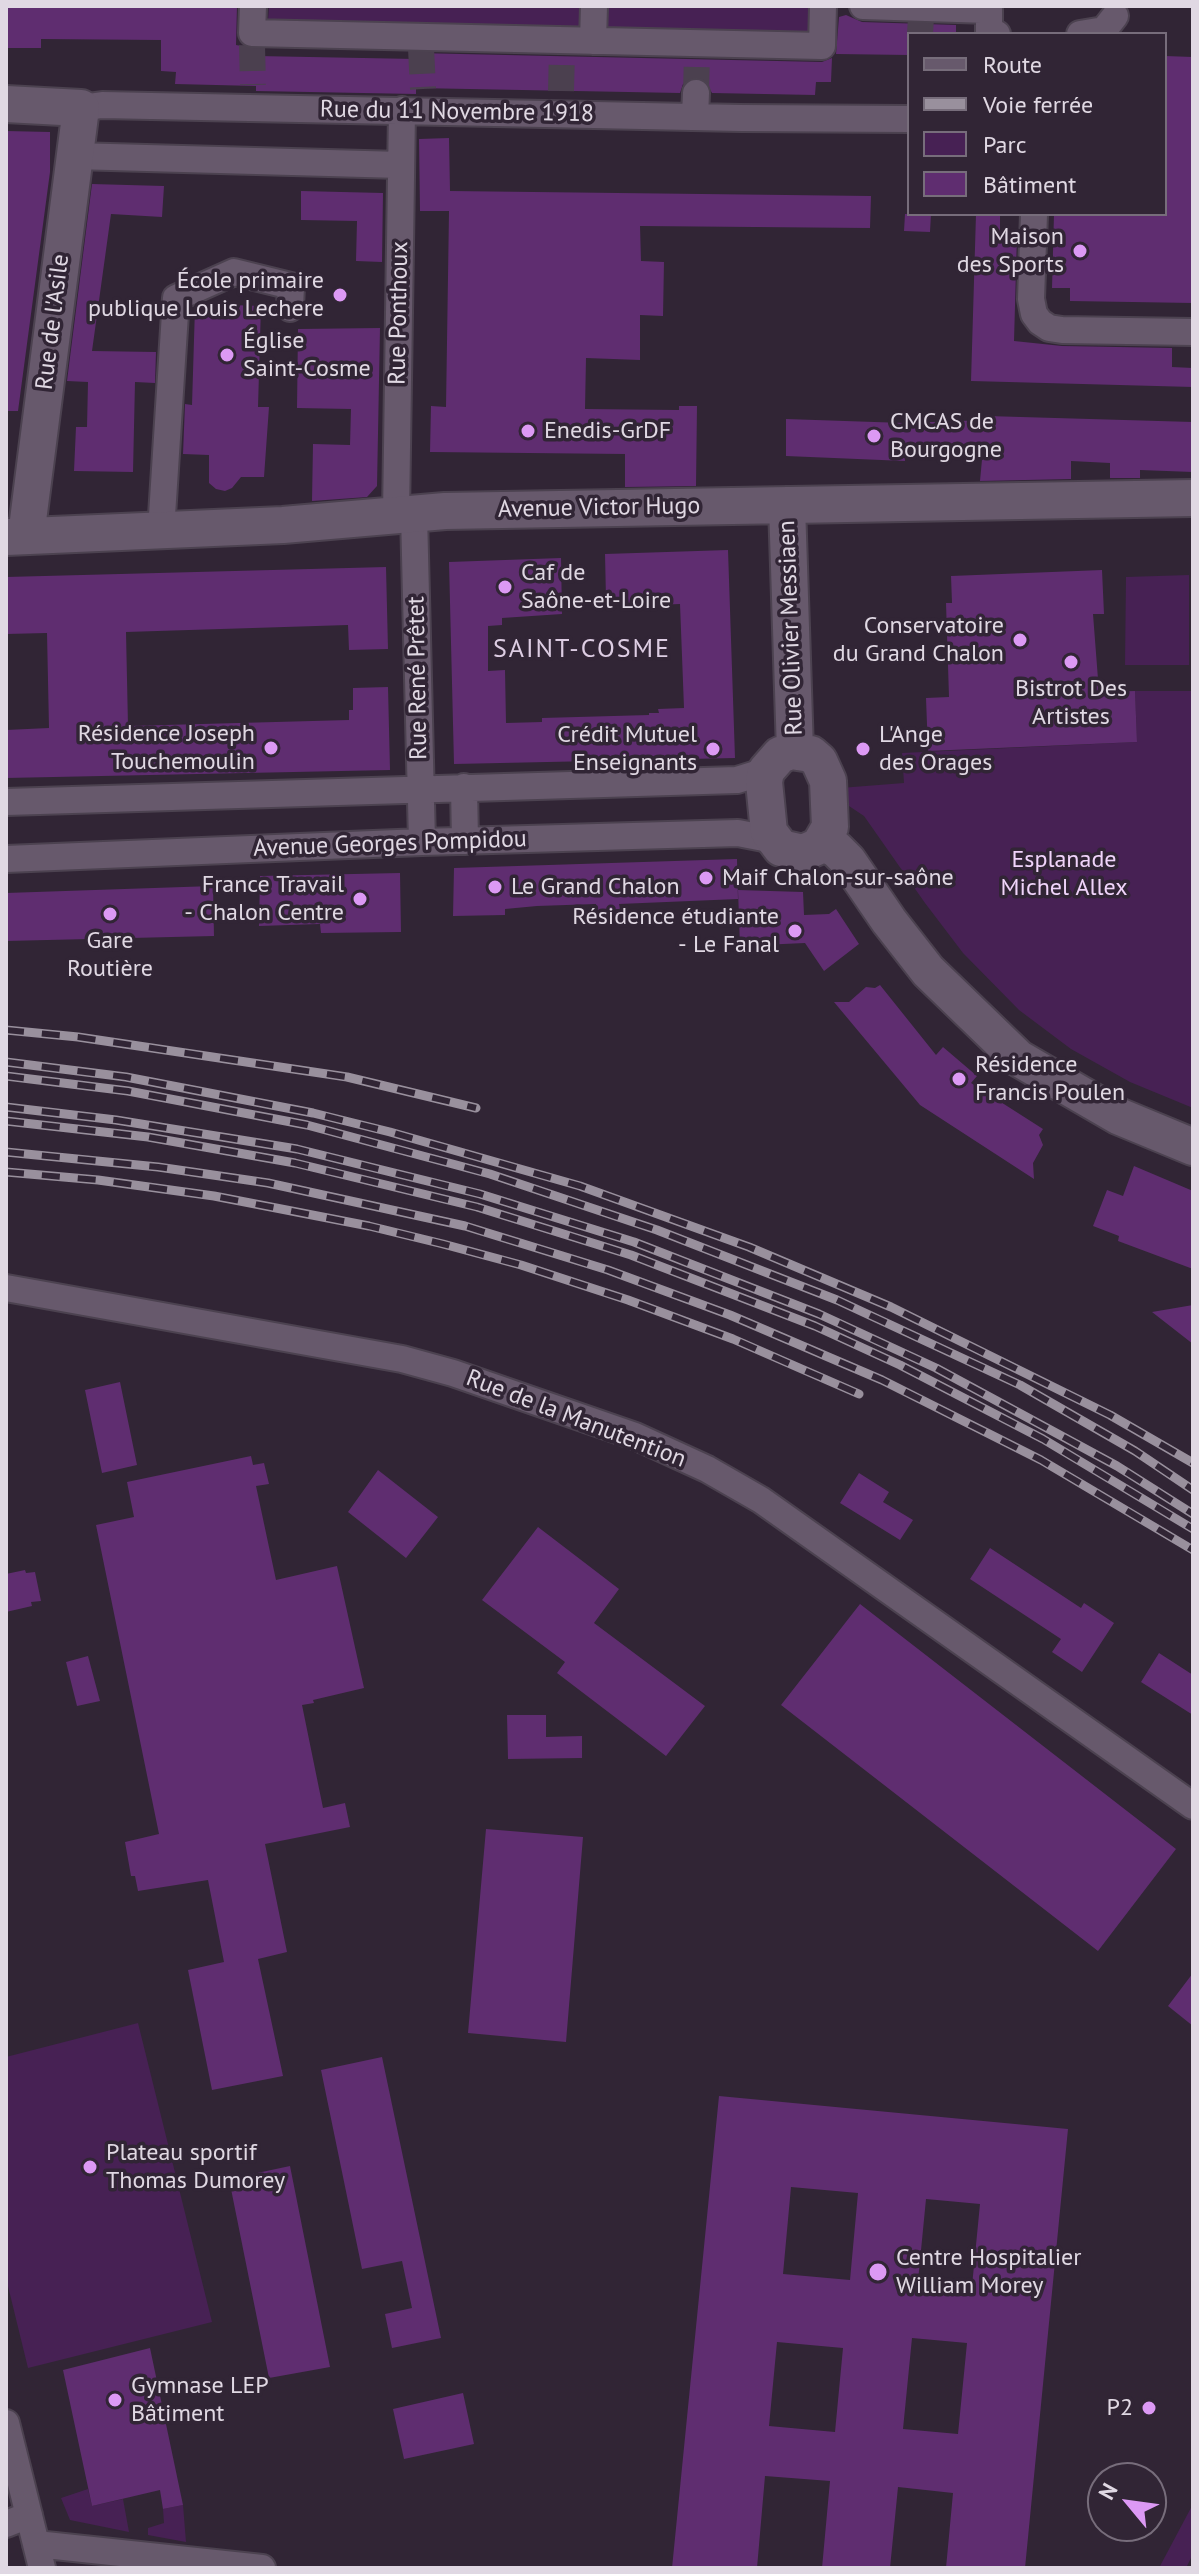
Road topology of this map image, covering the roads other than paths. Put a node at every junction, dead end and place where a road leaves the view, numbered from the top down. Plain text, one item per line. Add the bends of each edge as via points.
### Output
1 (253, 6) edge
2 (594, 6) edge
3 (823, 6) edge
4 (863, 6) edge
5 (918, 10) edge
6 (1115, 16) dead end
7 (989, 32) edge
8 (1092, 32) edge
9 (593, 41) junction
10 (416, 103) junction
11 (6, 104) edge
12 (81, 108) junction
13 (907, 119) edge
14 (74, 156) junction
15 (401, 165) junction
16 (1034, 216) edge
17 (290, 308) dead end
18 (1193, 332) edge
19 (1193, 498) edge
20 (787, 505) junction
21 (405, 515) junction
22 (161, 531) junction
23 (16, 537) edge
24 (780, 761) junction
25 (464, 787) junction
26 (420, 788) junction
27 (6, 802) edge
28 (774, 840) junction
29 (465, 841) junction
30 (422, 842) junction
31 (819, 846) junction
32 (6, 859) edge
33 (1192, 1147) edge
34 (6, 1288) edge
35 (1193, 1806) edge
36 (6, 2423) edge
37 (18, 2520) edge
38 (39, 2556) edge
39 (262, 2568) edge

1 - 9 street via 252,39 562,45
2 - 9 street
3 - 9 street via 822,46 697,48
4 - 5 street
5 - 7 street via 989,10
6 - 8 street via 1104,30
10 - 12 street, Rue du 11 Novembre 1918 via 252,97
10 - 13 street, Rue du 11 Novembre 1918 via 696,105
10 - 15 street, Rue Ponthoux
11 - 12 street, Rue du 11 Novembre 1918
12 - 14 street, Rue de l'Asile
14 - 15 street
14 - 23 street, Rue de l'Asile
15 - 21 street, Rue Ponthoux
16 - 18 street via 1031,299 1040,322 1062,330
17 - 22 street via 291,286 234,272 176,298
19 - 20 street, Avenue Victor Hugo
20 - 21 street, Avenue Victor Hugo
20 - 24 street, Rue Olivier Messiaen
21 - 22 street, Avenue Victor Hugo
21 - 26 street, Rue René Prêtet
22 - 23 street, Avenue Victor Hugo
24 - 25 street via 737,780
24 - 28 street via 764,782
24 - 31 street via 811,754 825,770 830,827
25 - 26 street
25 - 29 street
26 - 27 street
26 - 30 street, Rue René Prêtet
28 - 29 street, Avenue Georges Pompidou via 738,833
28 - 31 street via 792,852
29 - 30 street, Avenue Georges Pompidou
30 - 32 street, Avenue Georges Pompidou
31 - 33 street via 836,849 848,861 928,971 1018,1058 1118,1116
34 - 35 street, Rue de la Manutention via 402,1359 635,1436 761,1500
36 - 37 street
37 - 38 street
38 - 39 street

